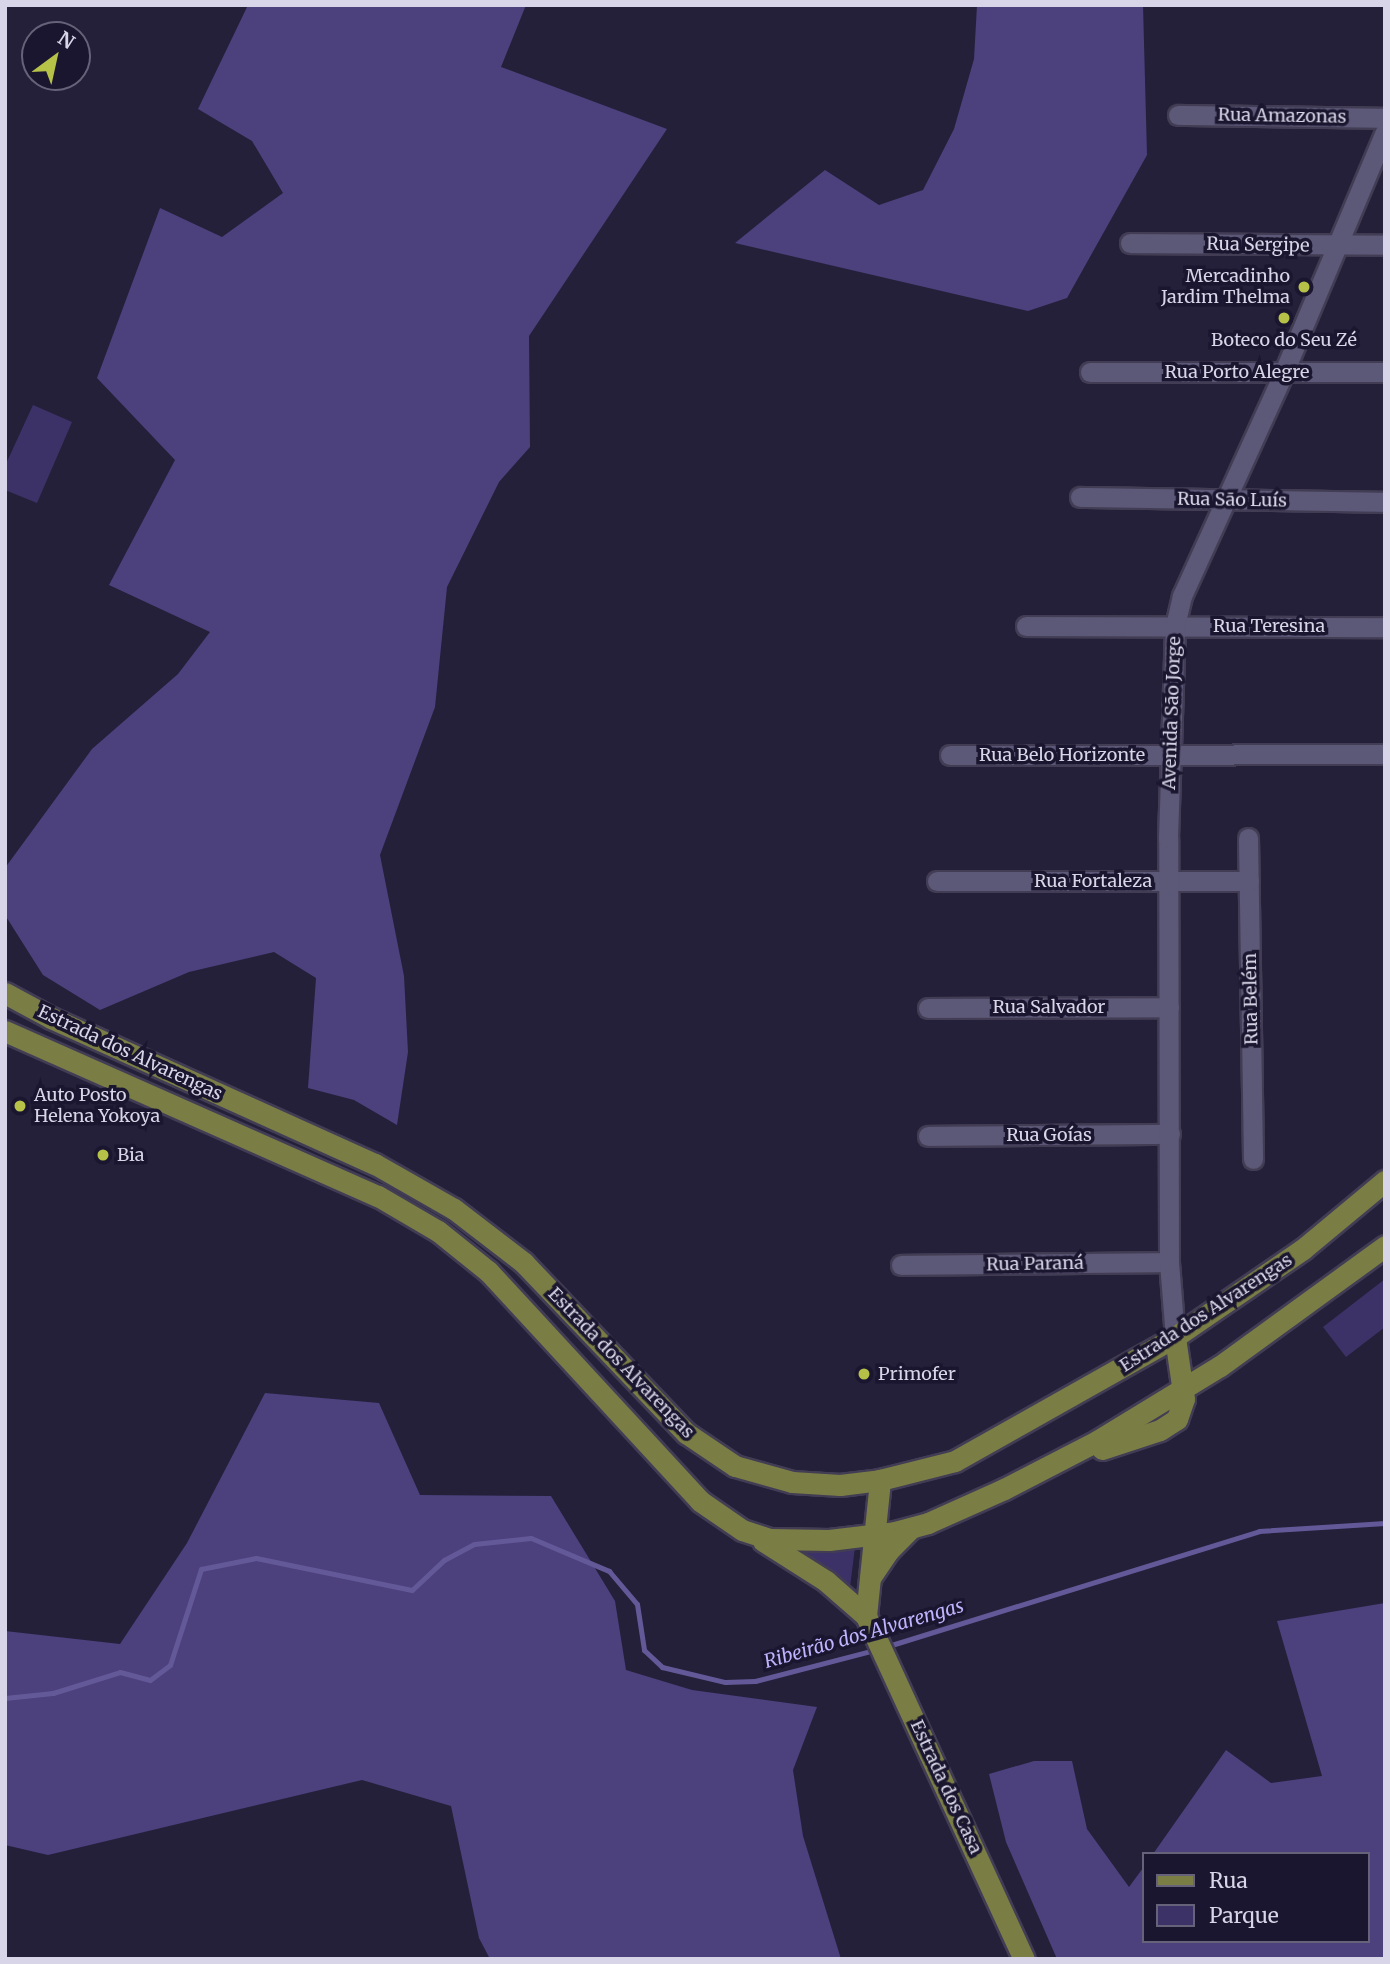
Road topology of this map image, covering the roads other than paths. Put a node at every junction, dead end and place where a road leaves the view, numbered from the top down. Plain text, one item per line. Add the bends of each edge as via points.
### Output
1 (1178, 115) dead end
2 (1385, 118) edge
3 (1385, 132) edge
4 (1130, 243) dead end
5 (1336, 245) junction
6 (1385, 245) edge
7 (1090, 372) dead end
8 (1284, 372) junction
9 (1385, 372) edge
10 (1080, 497) dead end
11 (1225, 500) junction
12 (1385, 502) edge
13 (1026, 626) dead end
14 (1175, 626) junction
15 (1385, 627) edge
16 (1385, 754) edge
17 (950, 755) dead end
18 (1169, 756) junction
19 (1248, 838) dead end
20 (937, 881) dead end
21 (1168, 881) junction
22 (1249, 881) junction
23 (5, 993) edge
24 (1170, 1007) junction
25 (928, 1008) dead end
26 (5, 1031) edge
27 (1170, 1134) junction
28 (928, 1136) dead end
29 (1254, 1159) dead end
30 (1385, 1181) edge
31 (1385, 1246) edge
32 (1169, 1262) junction
33 (901, 1265) dead end
34 (1175, 1337) junction
35 (1183, 1387) junction
36 (880, 1480) junction
37 (911, 1528) junction
38 (752, 1535) junction
39 (873, 1535) junction
40 (868, 1583) junction
41 (870, 1625) junction
42 (1024, 1959) edge

1 - 2 street, Rua Amazonas
3 - 5 street, Avenida São Jorge
4 - 5 street, Rua Sergipe
5 - 6 street, Rua Sergipe
5 - 8 street, Avenida São Jorge
7 - 8 street, Rua Porto Alegre
8 - 9 street, Rua Porto Alegre
8 - 11 street, Avenida São Jorge
10 - 11 street, Rua São Luís
11 - 12 street, Rua São Luís
11 - 14 street, Avenida São Jorge via 1182,596
13 - 14 street, Rua Teresina
14 - 15 street, Rua Teresina
14 - 18 street, Avenida São Jorge
16 - 18 street, Rua Belo Horizonte
17 - 18 street, Rua Belo Horizonte
18 - 21 street, Avenida São Jorge
19 - 22 street, Rua Belém
20 - 21 street, Rua Fortaleza
21 - 22 street, Rua Fortaleza
21 - 24 street, Avenida São Jorge
22 - 29 street, Rua Belém
23 - 36 main road, Estrada dos Alvarengas via 375,1164 454,1209 524,1263 686,1433 722,1460 759,1475 810,1485
24 - 25 street, Rua Salvador
24 - 27 street, Avenida São Jorge
26 - 38 main road, Estrada dos Alvarengas via 378,1196 438,1231 489,1272 694,1496
27 - 28 street, Rua Goías
27 - 32 street, Avenida São Jorge
30 - 34 main road, Estrada dos Alvarengas via 1303,1249
31 - 35 main road, Estrada dos Alvarengas via 1265,1337
32 - 33 street, Rua Paraná
32 - 34 street, Avenida São Jorge
34 - 35 main road
34 - 36 main road, Estrada dos Alvarengas via 955,1461
35 - 37 main road, Estrada dos Alvarengas via 1058,1461
36 - 39 main road
37 - 39 main road, Estrada dos Alvarengas
37 - 40 main road via 888,1550
38 - 39 main road, Estrada dos Alvarengas via 797,1541
38 - 41 main road via 826,1581
39 - 40 main road
40 - 41 main road
41 - 42 main road, Estrada dos Casa

